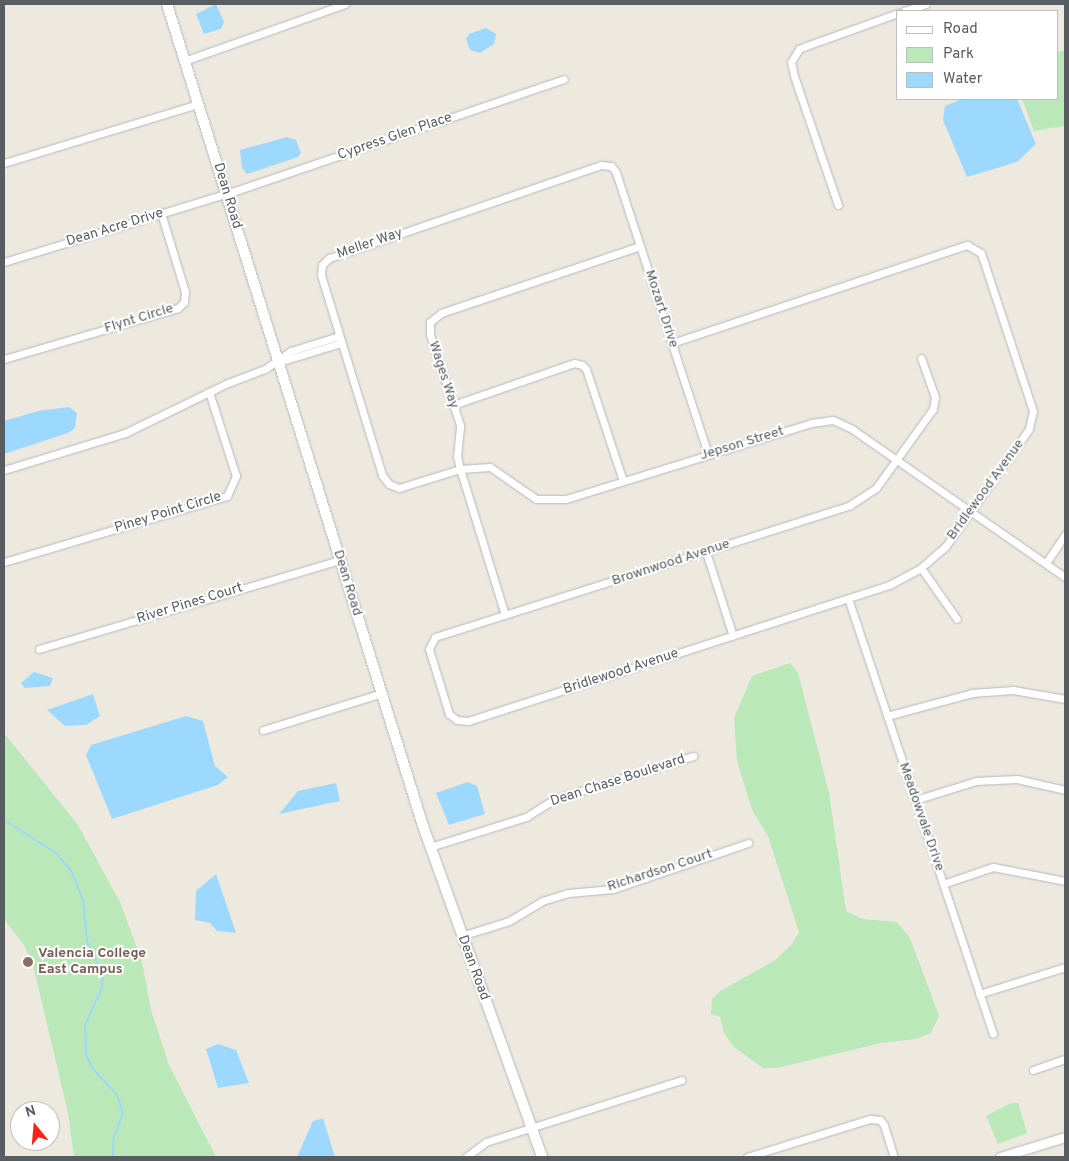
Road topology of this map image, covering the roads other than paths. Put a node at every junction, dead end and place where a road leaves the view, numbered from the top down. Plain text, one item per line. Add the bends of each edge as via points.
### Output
1 (167, 4) edge
2 (345, 4) edge
3 (926, 4) edge
4 (907, 10) edge
5 (896, 15) edge
6 (184, 60) junction
7 (564, 79) dead end
8 (198, 104) junction
9 (4, 163) edge
10 (610, 166) joint
11 (226, 194) junction
12 (838, 205) dead end
13 (161, 213) junction
14 (640, 246) junction
15 (4, 262) edge
16 (340, 340) junction
17 (672, 343) junction
18 (922, 358) dead end
19 (4, 359) edge
20 (278, 362) junction
21 (209, 392) junction
22 (453, 404) junction
23 (708, 454) junction
24 (898, 461) junction
25 (460, 469) junction
26 (4, 470) edge
27 (623, 481) junction
28 (389, 484) joint
29 (973, 511) junction
30 (1065, 535) edge
31 (706, 552) junction
32 (340, 560) junction
33 (4, 562) edge
34 (1046, 563) junction
35 (921, 568) junction
36 (1065, 577) edge
37 (849, 601) junction
38 (505, 615) junction
39 (958, 619) dead end
40 (733, 636) junction
41 (430, 642) joint
42 (39, 649) dead end
43 (382, 693) junction
44 (1065, 699) edge
45 (887, 716) junction
46 (263, 730) dead end
47 (693, 756) dead end
48 (1065, 790) edge
49 (915, 800) junction
50 (748, 843) dead end
51 (430, 847) junction
52 (1065, 881) edge
53 (943, 884) junction
54 (461, 936) junction
55 (1065, 967) edge
56 (979, 994) junction
57 (993, 1034) dead end
58 (1065, 1059) edge
59 (1033, 1070) dead end
60 (681, 1080) dead end
61 (531, 1128) junction
62 (1065, 1137) edge
63 (466, 1157) edge
64 (542, 1157) edge
65 (747, 1157) edge
66 (894, 1157) edge
67 (1000, 1157) edge

1 - 6 main road, Dean Road
2 - 6 street
3 - 4 street
5 - 12 street via 806,46 793,56 794,76
6 - 8 main road, Dean Road
7 - 11 street, Cypress Glen Place
8 - 9 street
8 - 11 main road, Dean Road
10 - 14 street, Mozart Drive via 616,172
10 - 16 street, Meller Way via 601,165 329,258 322,265 321,275
11 - 13 street, Dean Acre Drive
11 - 20 main road, Dean Road
13 - 15 street, Dean Acre Drive
13 - 19 street, Flynt Circle via 185,292 184,302 178,308
14 - 17 street, Mozart Drive
14 - 22 street, Wages Way via 441,313 430,322 430,335
16 - 20 street via 291,351
16 - 28 street, Meller Way via 382,475
17 - 23 street, Mozart Drive
17 - 29 street, Bridlewood Avenue via 967,245 976,248 981,254 1033,410 1029,429
18 - 24 street, Brownwood Avenue via 935,397 932,409
20 - 21 street
20 - 32 main road, Dean Road
21 - 26 street via 125,433
21 - 33 street, Piney Point Circle via 236,476 227,496
22 - 25 street, Wages Way via 460,425 457,456
22 - 27 street via 574,363 582,365
23 - 24 street, Jepson Street via 811,423 832,420 852,429
23 - 27 street, Jepson Street
24 - 29 street, Jepson Street
24 - 31 street, Brownwood Avenue via 876,488 850,505
25 - 27 street, Jepson Street via 490,467 536,499 566,499
25 - 28 street, Jepson Street via 399,488
25 - 38 street, Wages Way
29 - 34 street, Jepson Street
29 - 35 street, Bridlewood Avenue via 946,546
30 - 34 street
31 - 38 street, Brownwood Avenue
31 - 40 street
32 - 42 street, River Pines Court
32 - 43 main road, Dean Road
34 - 36 street, Jepson Street
35 - 37 street, Bridlewood Avenue via 889,586
35 - 39 street
37 - 40 street, Bridlewood Avenue
37 - 45 street, Meadowvale Drive
38 - 41 street, Brownwood Avenue via 435,637
40 - 41 street, Bridlewood Avenue via 468,721 457,720 449,714
43 - 46 street
43 - 51 main road, Dean Road
44 - 45 street via 1013,690 972,693
45 - 49 street, Meadowvale Drive
47 - 51 street, Dean Chase Boulevard via 555,799 526,817
48 - 49 street via 1017,779 976,781
49 - 53 street, Meadowvale Drive
50 - 54 street, Richardson Court via 613,889 568,893 542,900 517,917
51 - 54 main road, Dean Road
52 - 53 street via 993,867
53 - 56 street, Meadowvale Drive
54 - 61 main road, Dean Road
55 - 56 street
56 - 57 street, Meadowvale Drive
58 - 59 street
60 - 61 street
61 - 63 street via 486,1142
61 - 64 main road, Dean Road
62 - 67 street
65 - 66 street via 870,1119 880,1120 884,1126

